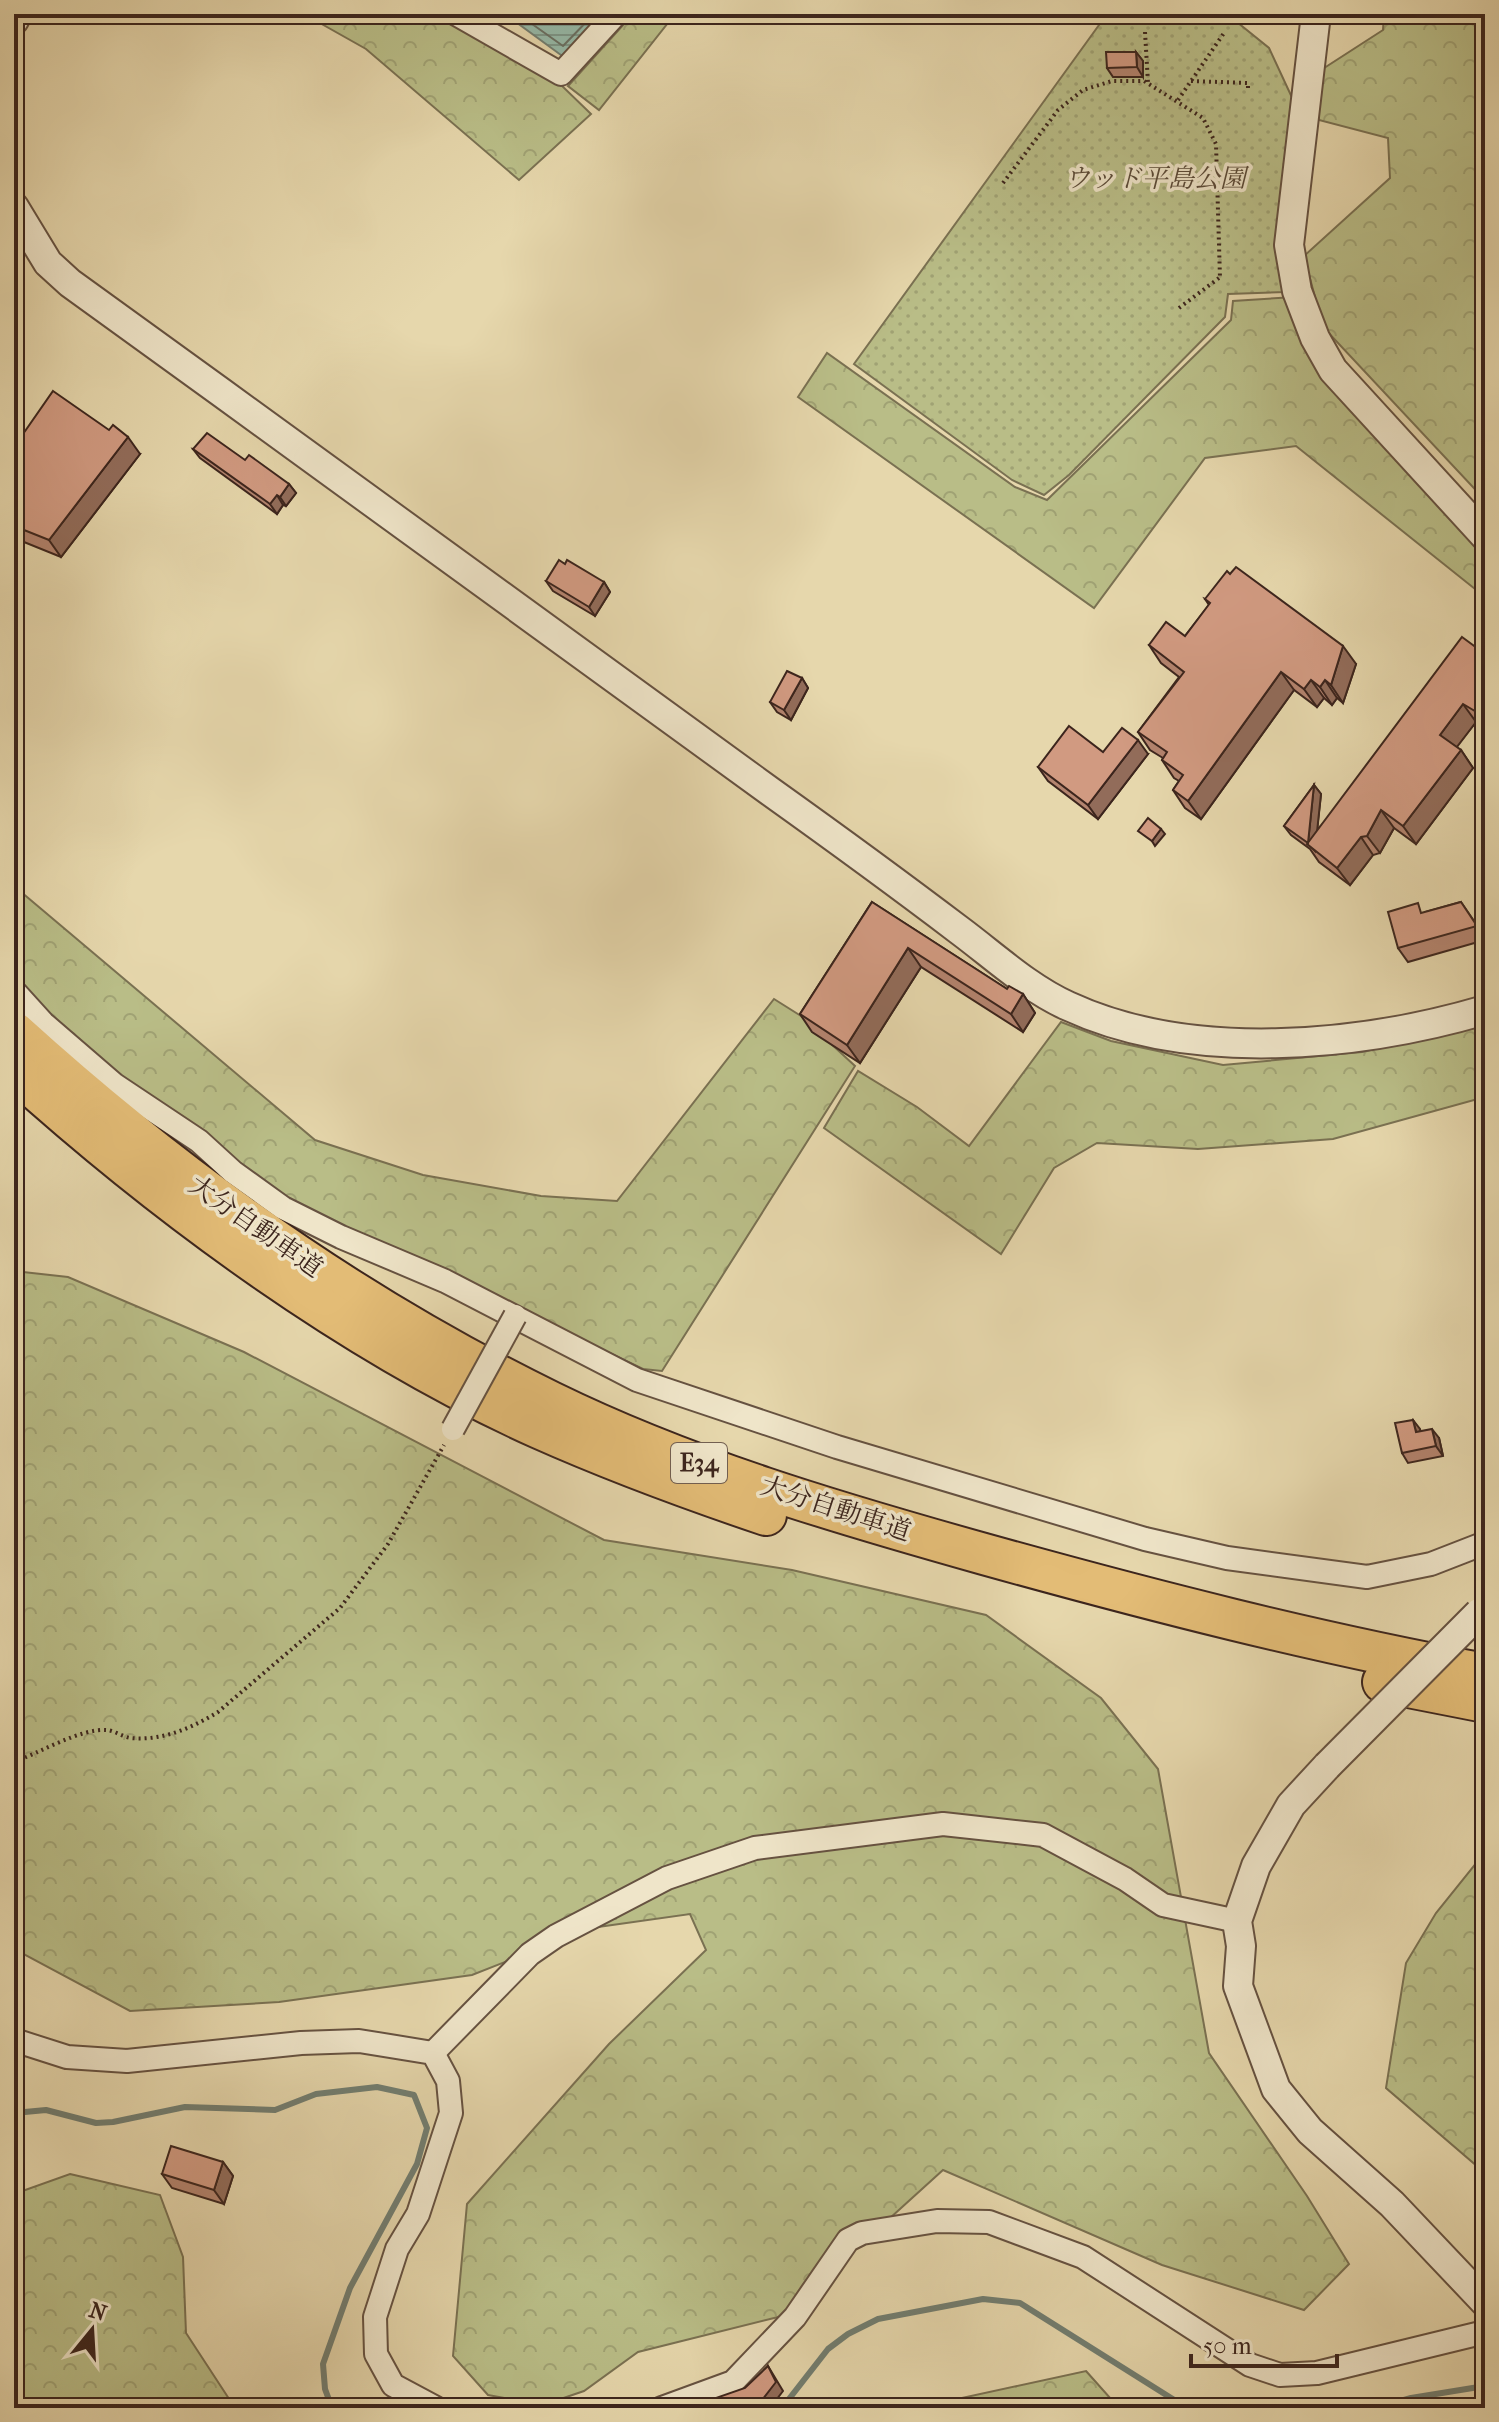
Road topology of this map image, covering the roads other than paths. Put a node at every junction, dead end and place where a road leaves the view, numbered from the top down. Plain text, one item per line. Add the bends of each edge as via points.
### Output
1 (17, 14) edge
2 (456, 14) edge
3 (616, 14) edge
4 (1316, 14) edge
5 (14, 20) edge
6 (14, 207) edge
7 (1485, 536) edge
8 (14, 991) edge
9 (1485, 1010) edge
10 (14, 1032) edge
11 (14, 1070) edge
12 (515, 1316) junction
13 (453, 1429) road end
14 (1485, 1543) edge
15 (1482, 1611) edge
16 (1485, 1674) edge
17 (1485, 1702) edge
18 (1237, 1921) junction
19 (14, 2040) edge
20 (433, 2053) junction
21 (1485, 2302) edge
22 (1485, 2332) edge
23 (436, 2408) edge
24 (662, 2408) edge

1 - 5 street
2 - 3 street via 561,74
4 - 7 street via 1289,245 1297,291 1333,370
6 - 9 street via 48,263 70,283 1005,966 1068,1006 1138,1028 1258,1043 1376,1037
8 - 12 street via 115,1085 199,1141 283,1208
10 - 16 highway, 大分自動車道 / E34 via 178,1172 312,1267 439,1344 554,1404 688,1459 892,1528 1241,1622
11 - 17 highway, 大分自動車道 / E34 via 161,1195 295,1289 424,1369 537,1427 677,1486 927,1566 1233,1648
12 - 13 street, bridge
12 - 14 street via 666,1391 1145,1539 1227,1558 1367,1577 1431,1564
15 - 18 street, bridge via 1291,1805 1256,1866
18 - 20 street via 1163,1905 1043,1835 943,1824 755,1848 667,1878 556,1936 530,1954
18 - 21 street via 1238,1986 1276,2089 1310,2131 1392,2204
19 - 20 street via 67,2057 127,2061 359,2041
20 - 23 street via 448,2081 451,2113 418,2214 397,2249 375,2317 376,2354 393,2385
22 - 24 street via 1317,2373 1280,2375 1250,2365 1083,2257 989,2222 937,2221 848,2240 795,2317 733,2382

